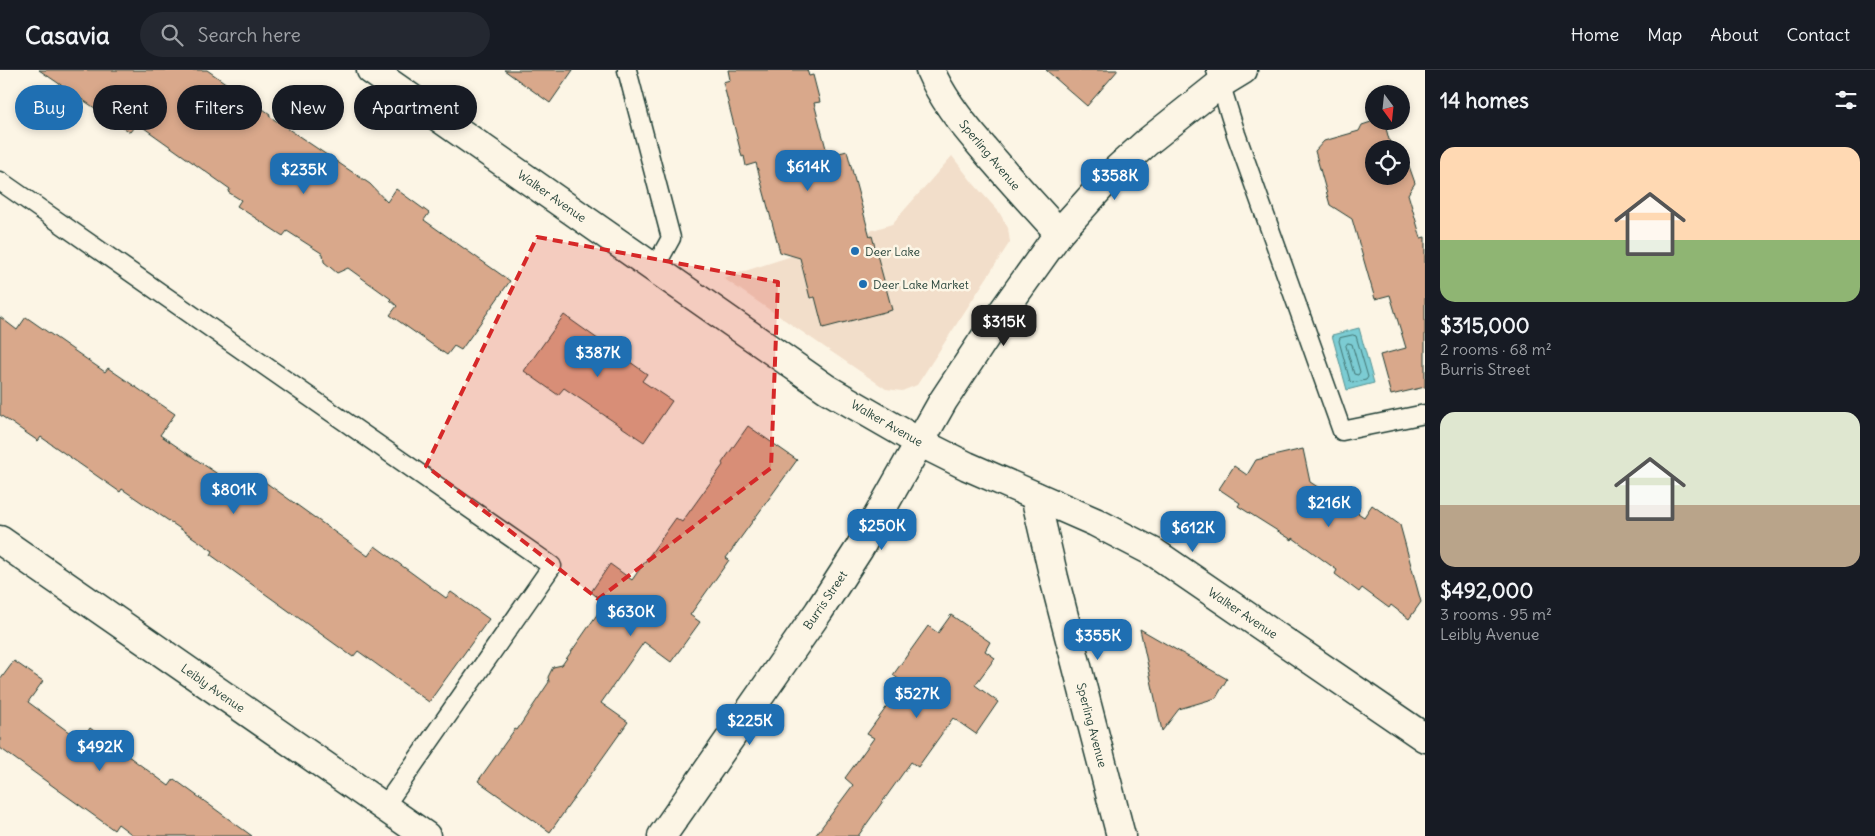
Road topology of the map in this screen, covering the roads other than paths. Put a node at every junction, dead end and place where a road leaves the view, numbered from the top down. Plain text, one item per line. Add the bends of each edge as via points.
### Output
1 (371, 70) edge
2 (627, 70) edge
3 (930, 70) edge
4 (1226, 75) edge
5 (0, 181) edge
6 (1059, 233) junction
7 (655, 267) junction
8 (1425, 414) edge
9 (919, 442) junction
10 (1036, 496) junction
11 (0, 540) edge
12 (1425, 738) edge
13 (384, 807) junction
14 (426, 836) edge
15 (662, 836) edge
16 (1121, 836) edge

1 - 7 street, Walker Avenue
2 - 7 lane via 671,238
3 - 6 street, Sperling Avenue via 952,110
4 - 6 street, Burris Street via 1115,171
4 - 8 lane via 1236,134 1342,431
5 - 13 lane via 552,566
6 - 9 street, Burris Street via 996,321
7 - 9 street, Walker Avenue via 826,389
9 - 10 street, Walker Avenue
9 - 15 street, Burris Street via 849,564
10 - 12 street, Walker Avenue via 1155,553
10 - 16 street, Sperling Avenue
11 - 13 street, Leibly Avenue
13 - 14 street, Leibly Avenue

